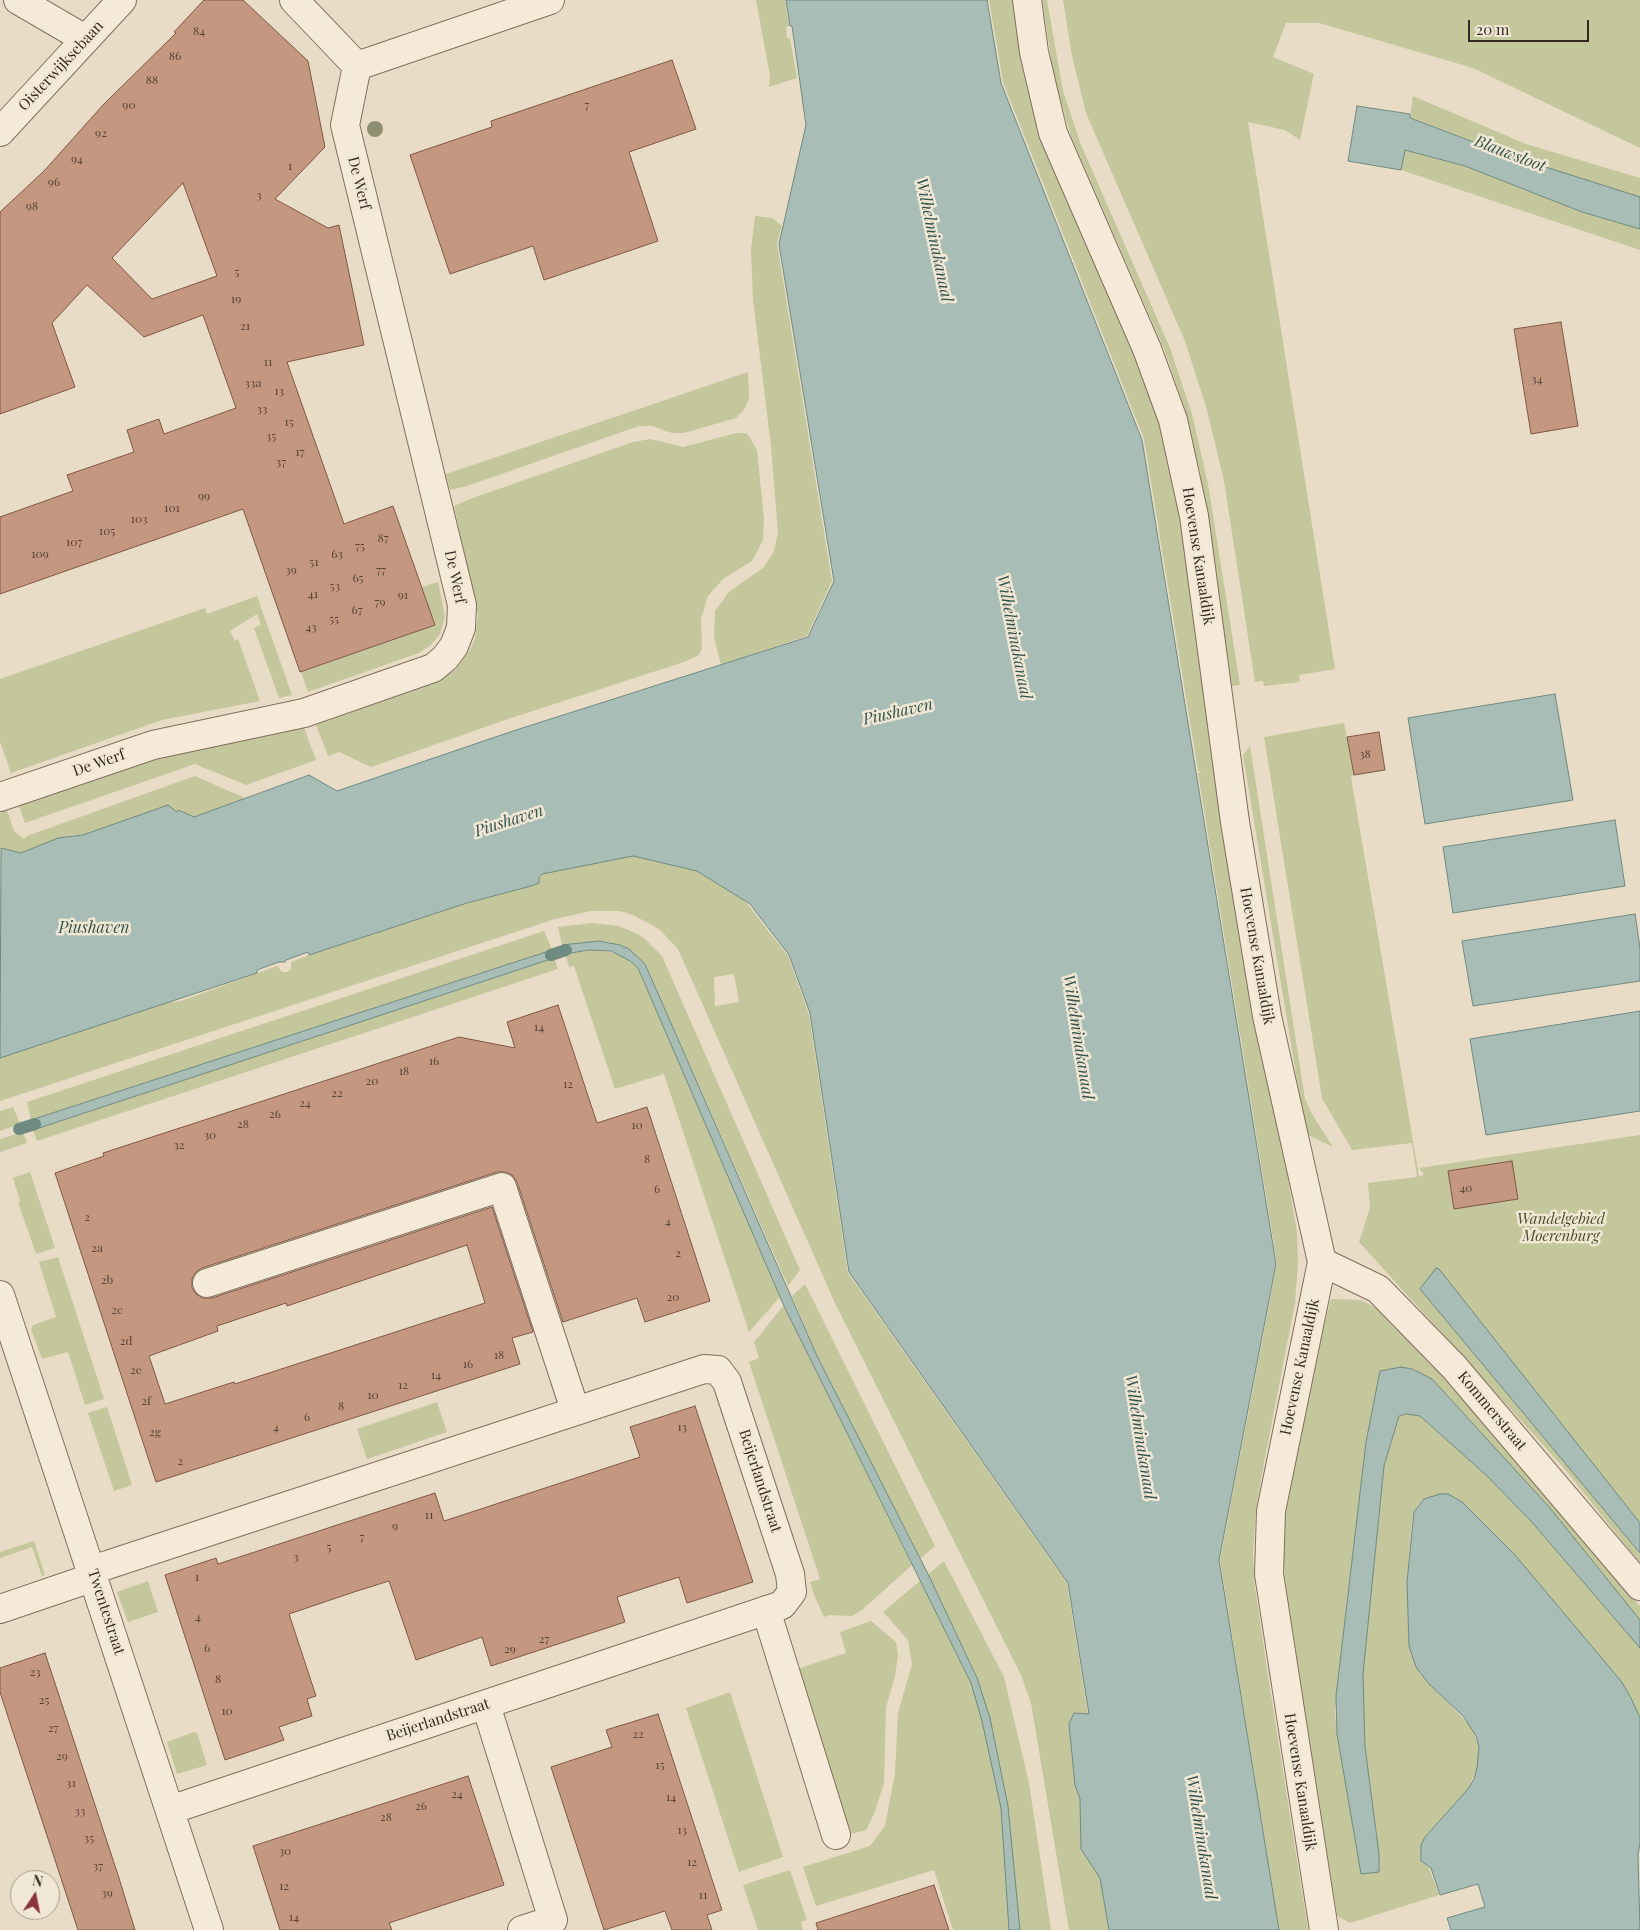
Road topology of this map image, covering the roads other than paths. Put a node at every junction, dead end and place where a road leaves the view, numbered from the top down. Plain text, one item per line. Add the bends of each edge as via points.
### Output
1 (18, 0) edge
2 (122, 0) edge
3 (294, 0) edge
4 (550, 0) edge
5 (1027, 0) edge
6 (85, 39) junction
7 (357, 66) junction
8 (0, 132) edge
9 (0, 798) edge
10 (1322, 1262) junction
11 (207, 1284) dead end
12 (0, 1295) edge
13 (575, 1410) junction
14 (93, 1574) junction
15 (1640, 1586) edge
16 (0, 1609) edge
17 (766, 1610) junction
18 (486, 1705) junction
19 (170, 1810) junction
20 (836, 1835) dead end
21 (209, 1930) edge
22 (522, 1930) edge
23 (1324, 1930) edge

1 - 6 street
2 - 6 street, Oisterwijksebaan
3 - 7 street
4 - 7 street
5 - 10 street, Hoevense Kanaaldijk via 1034,52 1053,133 1148,349 1174,420 1194,516 1235,822 1267,1016
6 - 8 street, Oisterwijksebaan
7 - 9 street, De Werf via 345,126 462,605 461,628 454,646 433,668 304,713 153,745
10 - 15 street, Kommerstraat via 1378,1289 1454,1366
10 - 23 street, Hoevense Kanaaldijk via 1271,1511 1269,1574
11 - 13 street via 502,1187
12 - 14 street, Twentestraat
13 - 14 street, Beijerlandstraat
13 - 17 street, Beijerlandstraat via 704,1369 718,1370 727,1382 790,1574 792,1592 782,1604
14 - 16 street, Beijerlandstraat
14 - 19 street, Twentestraat
17 - 18 street, Beijerlandstraat
17 - 20 street
18 - 19 street, Beijerlandstraat
18 - 22 street via 553,1920
19 - 21 street, Twentestraat

